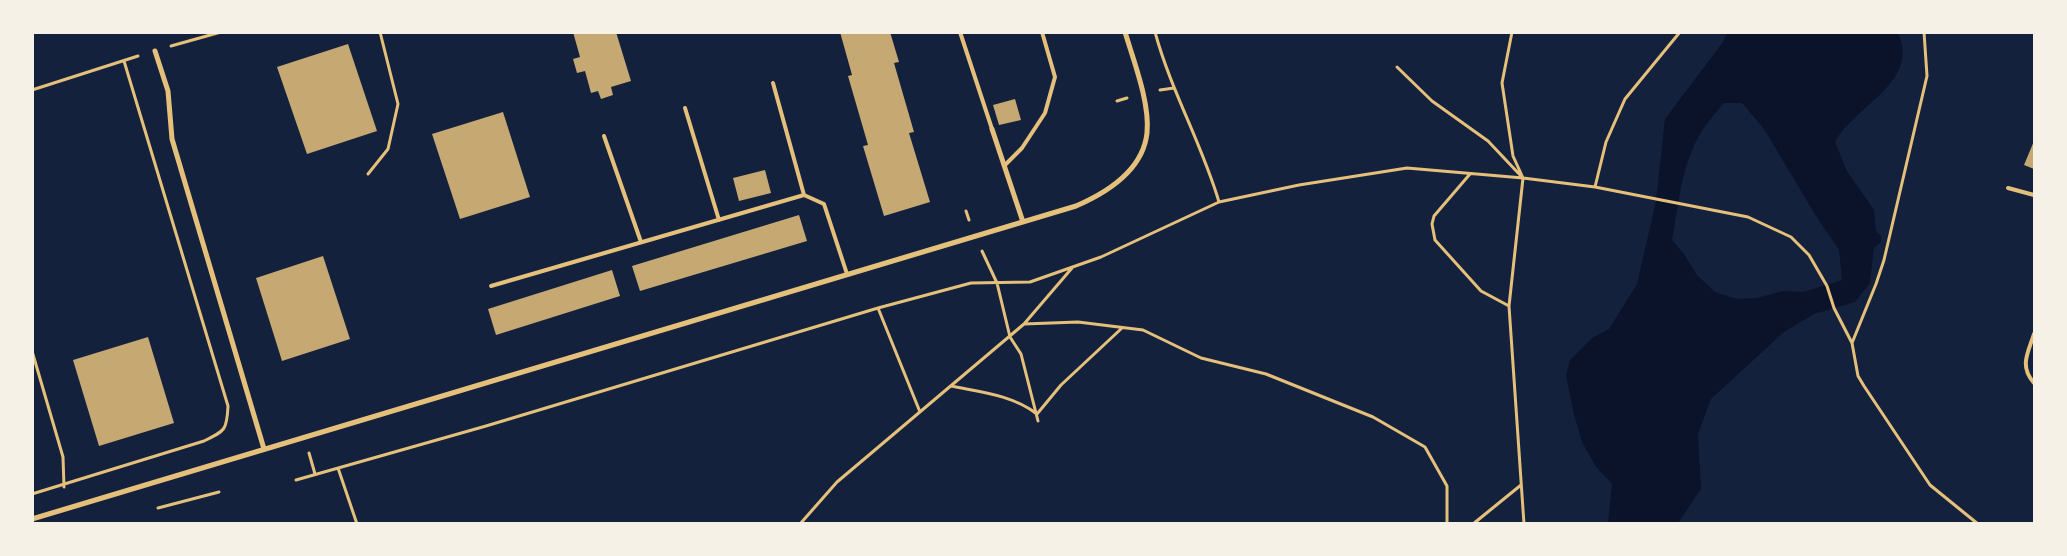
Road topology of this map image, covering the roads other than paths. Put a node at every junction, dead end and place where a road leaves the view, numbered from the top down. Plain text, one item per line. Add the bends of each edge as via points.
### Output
1 (960, 32) edge
2 (1042, 32) edge
3 (1125, 32) edge
4 (155, 51) road end
5 (774, 83) dead end
6 (685, 108) dead end
7 (992, 129) joint
8 (604, 136) dead end
9 (1004, 166) junction
10 (2008, 188) dead end
11 (804, 195) junction
12 (2034, 195) edge
13 (719, 220) junction
14 (1023, 222) junction
15 (640, 242) junction
16 (846, 274) junction
17 (491, 286) dead end
18 (2034, 334) edge
19 (2034, 383) edge
20 (264, 449) junction
21 (32, 519) edge

1 - 7 lane
2 - 9 lane via 1055,77 1045,113 1022,148
3 - 14 street via 1147,120 1147,135 1134,165 1108,190 1092,199
4 - 20 street via 168,92 172,139
5 - 11 lane
6 - 13 lane
7 - 9 street
8 - 15 lane
9 - 14 street
10 - 12 lane
11 - 13 lane
11 - 16 lane via 824,204
13 - 15 lane
14 - 16 street
15 - 17 lane
16 - 20 street
18 - 19 lane via 2025,361 2027,375
20 - 21 street

